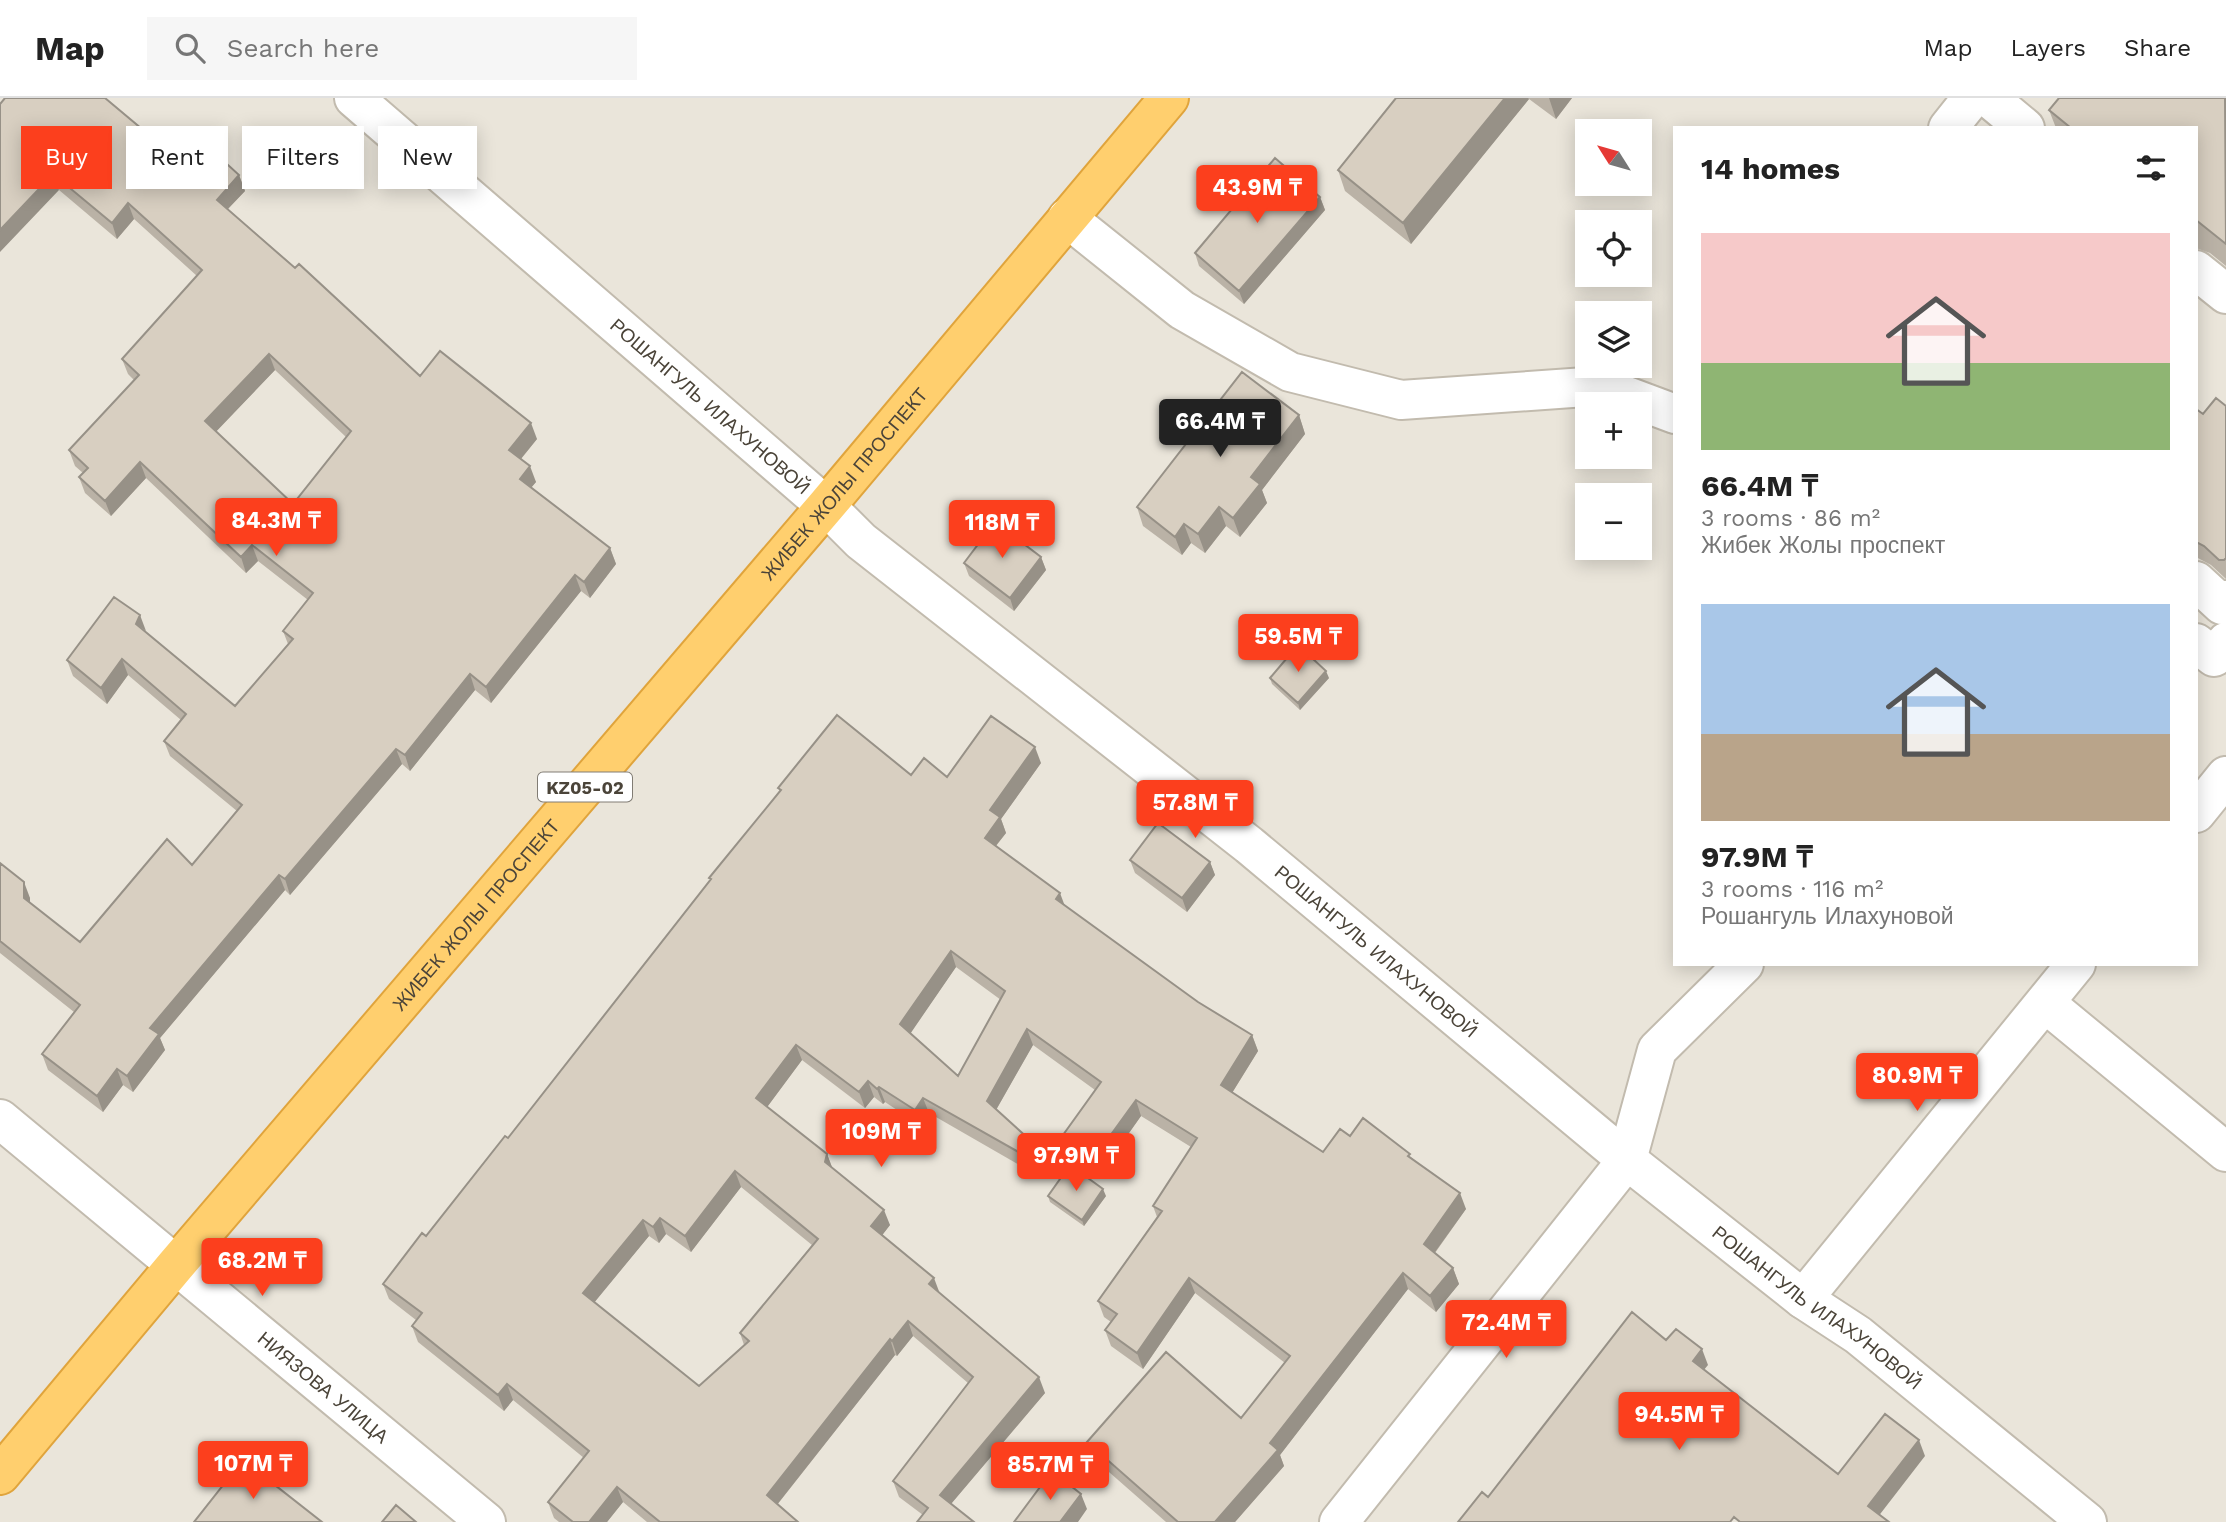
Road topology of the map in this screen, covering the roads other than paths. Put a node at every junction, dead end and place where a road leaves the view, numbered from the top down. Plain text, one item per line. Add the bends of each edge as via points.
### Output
1 (354, 98) edge
2 (1169, 98) edge
3 (1972, 98) edge
4 (1989, 98) edge
5 (1950, 126) edge
6 (2023, 126) edge
7 (1068, 218) junction
8 (2198, 272) edge
9 (2226, 293) edge
10 (1673, 413) edge
11 (826, 506) junction
12 (2226, 642) edge
13 (2198, 645) edge
14 (2226, 776) edge
15 (2198, 811) edge
16 (1742, 966) edge
17 (2074, 966) edge
18 (2045, 1003) junction
19 (0, 1119) edge
20 (2226, 1152) edge
21 (1627, 1160) junction
22 (175, 1266) junction
23 (1803, 1299) junction
24 (0, 1475) edge
25 (486, 1522) edge
26 (1339, 1522) edge
27 (2087, 1522) edge

1 - 11 street, РОШАНГУЛЬ ИЛАХУНОВОЙ
2 - 7 highway, ЖИБЕК ЖОЛЫ ПРОСПЕКТ / KZ05-02
3 - 5 street
4 - 6 street
7 - 10 street via 1182,310 1290,372 1401,400 1600,386
7 - 11 highway, ЖИБЕК ЖОЛЫ ПРОСПЕКТ / KZ05-02
8 - 9 street
11 - 21 street, РОШАНГУЛЬ ИЛАХУНОВОЙ via 861,541 1249,845
11 - 22 highway, ЖИБЕК ЖОЛЫ ПРОСПЕКТ / KZ05-02
12 - 13 street via 2214,657
14 - 15 street
16 - 21 street via 1657,1050
17 - 18 street
18 - 20 street
18 - 23 street
19 - 22 street, НИЯЗОВА УЛИЦА
21 - 23 street, РОШАНГУЛЬ ИЛАХУНОВОЙ
21 - 26 street
22 - 24 highway, ЖИБЕК ЖОЛЫ ПРОСПЕКТ / KZ05-02
22 - 25 street, НИЯЗОВА УЛИЦА
23 - 27 street, РОШАНГУЛЬ ИЛАХУНОВОЙ via 1858,1335

